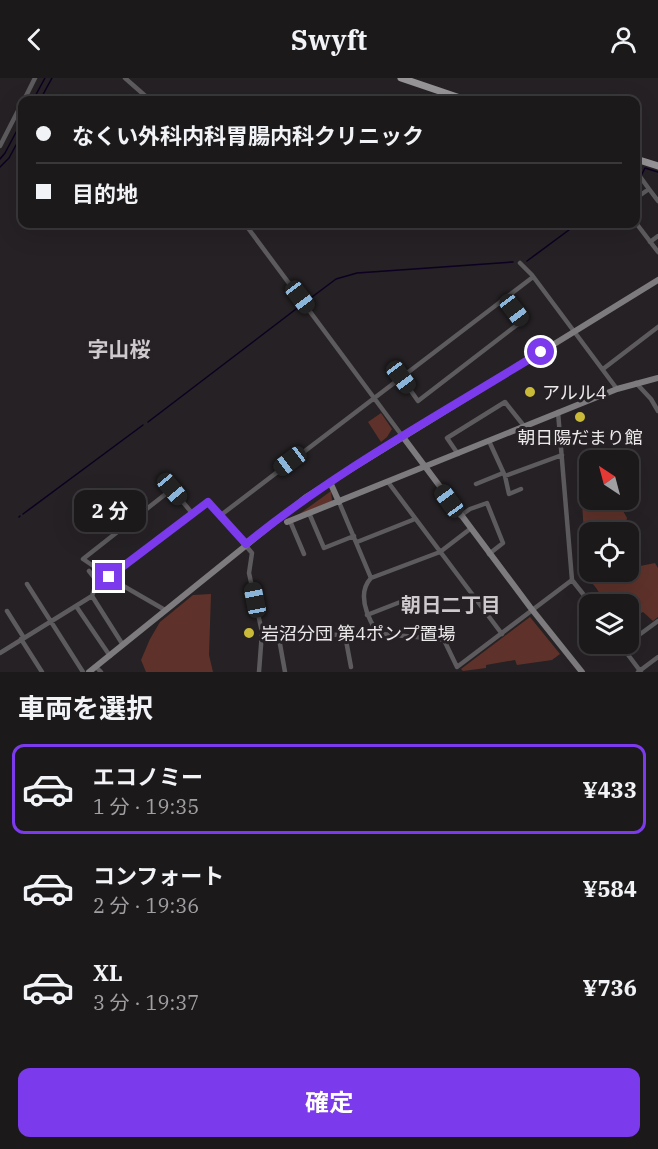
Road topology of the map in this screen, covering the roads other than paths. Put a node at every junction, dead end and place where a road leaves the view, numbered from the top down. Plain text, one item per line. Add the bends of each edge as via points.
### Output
1 (35, 78) edge
2 (124, 78) edge
3 (401, 78) edge
4 (26, 96) edge
5 (145, 96) edge
6 (454, 96) edge
7 (18, 112) edge
8 (0, 146) edge
9 (640, 160) edge
10 (658, 166) edge
11 (640, 176) edge
12 (649, 189) junction
13 (640, 195) edge
14 (658, 201) edge
15 (248, 228) edge
16 (640, 228) edge
17 (658, 236) edge
18 (650, 242) junction
19 (658, 252) edge
20 (520, 263) dead end
21 (533, 277) junction
22 (658, 280) edge
23 (505, 298) junction
24 (658, 327) edge
25 (575, 332) junction
26 (603, 369) junction
27 (401, 377) junction
28 (658, 378) edge
29 (636, 382) junction
30 (617, 389) junction
31 (374, 397) junction
32 (658, 411) edge
33 (558, 412) junction
34 (524, 426) junction
35 (403, 437) junction
36 (489, 441) junction
37 (458, 454) junction
38 (562, 455) junction
39 (425, 467) junction
40 (504, 474) junction
41 (330, 482) junction
42 (388, 482) junction
43 (476, 484) dead end
44 (521, 489) dead end
45 (339, 502) junction
46 (192, 513) junction
47 (309, 513) junction
48 (220, 515) junction
49 (460, 516) junction
50 (415, 519) junction
51 (288, 522) joint
52 (470, 529) junction
53 (354, 536) junction
54 (357, 542) junction
55 (246, 544) junction
56 (440, 552) junction
57 (304, 554) dead end
58 (489, 554) junction
59 (90, 572) dead end
60 (109, 577) junction
61 (371, 578) junction
62 (572, 580) junction
63 (27, 584) dead end
64 (583, 594) edge
65 (92, 596) junction
66 (413, 597) dead end
67 (76, 606) junction
68 (165, 610) junction
69 (532, 610) junction
70 (7, 611) dead end
71 (367, 615) junction
72 (51, 621) junction
73 (658, 621) edge
74 (376, 631) junction
75 (262, 632) junction
76 (278, 633) junction
77 (502, 633) junction
78 (639, 634) edge
79 (345, 635) junction
80 (23, 639) junction
81 (123, 645) junction
82 (0, 653) edge
83 (630, 654) edge
84 (110, 656) junction
85 (658, 657) edge
86 (351, 667) dead end
87 (98, 669) edge
88 (42, 672) edge
89 (83, 672) edge
90 (89, 672) edge
91 (259, 672) edge
92 (285, 672) edge
93 (582, 672) edge
94 (640, 672) edge

1 - 4 street
2 - 5 street
3 - 6 main road
7 - 8 street
9 - 10 main road
11 - 12 street
12 - 13 street
12 - 14 street
15 - 31 street
16 - 18 street
17 - 18 street
18 - 19 street
20 - 21 street
21 - 23 street
21 - 25 street
22 - 25 street
23 - 27 street
23 - 27 street via 522,321 418,401
24 - 26 street
25 - 26 street
25 - 35 street
26 - 30 street
27 - 31 street
28 - 29 street
29 - 30 street
29 - 32 street
30 - 33 street
31 - 35 street
31 - 48 street
33 - 34 street
33 - 38 street
34 - 36 street
34 - 37 street via 505,402 447,438
35 - 39 street
35 - 41 street
36 - 37 street
36 - 40 street
37 - 39 street
38 - 40 street
38 - 62 street
39 - 42 street
39 - 49 street
40 - 43 street
40 - 44 street via 509,494
41 - 45 street
41 - 55 street
42 - 45 street
42 - 50 street
45 - 47 street
45 - 53 street
46 - 48 street via 208,502
46 - 60 street
46 - 60 street via 172,489 83,559
47 - 51 street
47 - 53 street via 324,548
48 - 55 street
49 - 52 street
49 - 58 street via 487,503 503,543
50 - 54 street
50 - 56 street
51 - 57 street
52 - 56 street
52 - 58 street
53 - 54 street
54 - 61 street
55 - 68 street
55 - 75 street via 253,554 249,573
56 - 61 street
56 - 77 street
58 - 69 street
59 - 65 street via 97,581
60 - 68 street
61 - 71 street via 364,592
62 - 64 street
62 - 69 street
63 - 72 street
65 - 67 street
65 - 81 street
66 - 71 street
67 - 72 street
67 - 84 street
68 - 81 street
69 - 77 street
69 - 93 street
70 - 80 street
71 - 74 street
72 - 80 street
72 - 89 street
73 - 78 street
74 - 77 street via 444,640 457,667
74 - 79 street
75 - 76 street
75 - 91 street
76 - 79 street
76 - 92 street
79 - 86 street
80 - 82 street
80 - 88 street
81 - 84 street
83 - 94 street
84 - 87 street
85 - 94 street
87 - 90 street

